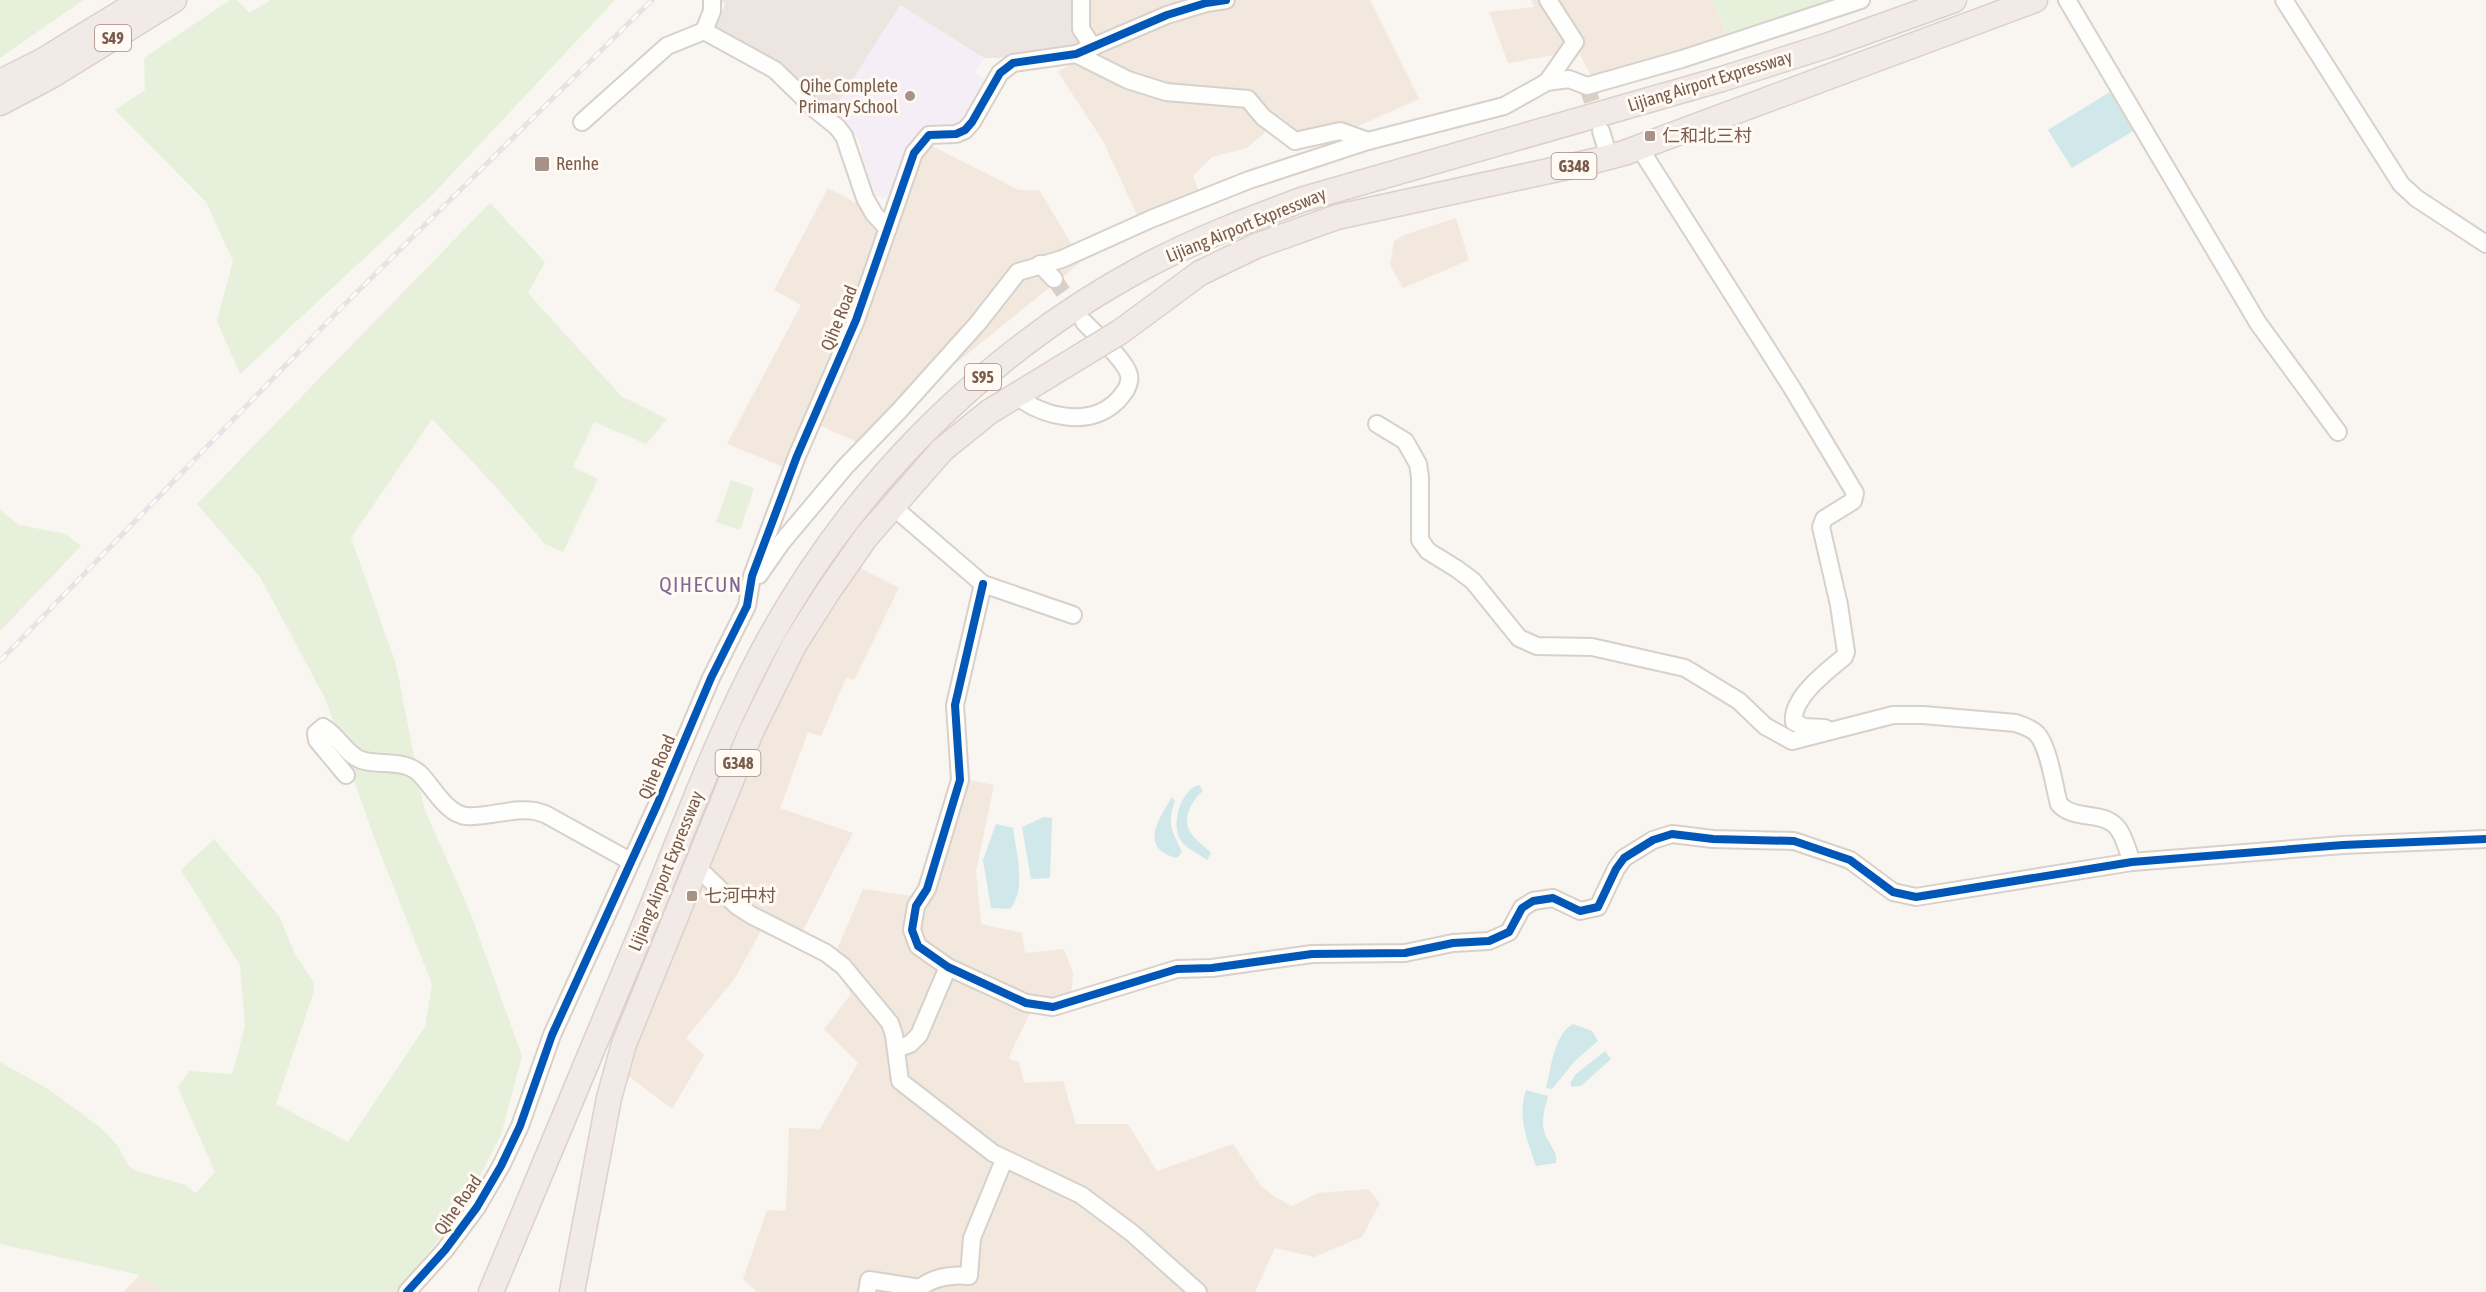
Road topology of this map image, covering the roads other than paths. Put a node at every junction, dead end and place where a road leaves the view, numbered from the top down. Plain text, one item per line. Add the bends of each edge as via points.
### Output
1 (142, 0) edge
2 (174, 0) edge
3 (712, 0) edge
4 (1081, 0) edge
5 (1226, 0) edge
6 (1548, 0) edge
7 (1861, 0) edge
8 (1909, 0) edge
9 (1954, 0) edge
10 (2035, 0) edge
11 (2067, 0) edge
12 (2284, 0) edge
13 (704, 31) junction
14 (1093, 47) junction
15 (1076, 54) junction
16 (0, 82) edge
17 (1547, 82) junction
18 (0, 104) edge
19 (582, 122) dead end
20 (1601, 131) tunnel mouth
21 (1368, 141) junction
22 (1639, 147) junction
23 (1610, 157) junction
24 (888, 229) junction
25 (2486, 244) edge
26 (1040, 264) junction
27 (1054, 279) tunnel mouth
28 (1084, 322) tunnel mouth
29 (1015, 395) junction
30 (1377, 424) dead end
31 (2338, 432) dead end
32 (892, 506) junction
33 (984, 584) junction
34 (750, 588) junction
35 (1074, 615) dead end
36 (1838, 729) junction
37 (346, 775) dead end
38 (2486, 839) edge
39 (630, 861) junction
40 (2132, 862) junction
41 (696, 866) junction
42 (948, 967) junction
43 (896, 1048) junction
44 (1004, 1160) junction
45 (407, 1292) edge
46 (474, 1292) edge
47 (491, 1292) edge
48 (572, 1292) edge
49 (867, 1292) edge
50 (1198, 1292) edge

1 - 16 highway, S49
2 - 18 highway, S49
3 - 13 street
4 - 14 street via 1081,29
5 - 14 street via 1167,15
6 - 17 street via 1575,42
7 - 17 street via 1587,86 1569,79
8 - 46 highway, Lijiang Airport Expressway / S95 via 1718,64 1299,184 1217,215 1090,280 1022,326 960,377 899,436 847,495 789,574 752,639 703,740
9 - 47 highway, Lijiang Airport Expressway / S95 via 1776,62 1304,199 1253,218 1171,253 1098,293 1038,333 986,375 910,447 859,505 813,567 765,646 717,747
10 - 22 highway, G348
11 - 31 street via 2258,323
12 - 25 street via 2401,184
13 - 19 street via 667,46
13 - 24 street via 775,70 837,127 844,136 865,198
14 - 15 street
15 - 21 street via 1128,80 1166,93 1248,99 1263,117 1295,141 1340,131
15 - 24 street, Qihe Road via 1013,63 1000,73 965,130 924,139 914,153
17 - 21 street via 1504,106
20 - 23 street
21 - 26 street via 1249,180 1062,259
22 - 23 highway, G348
22 - 36 street via 1855,493 1853,501 1824,519 1821,527 1846,652 1811,684 1793,720 1804,727
23 - 29 highway, G348, bridge via 1337,218 1237,254 1200,273 1120,332
24 - 34 street, Qihe Road via 856,320 797,456
26 - 27 street
26 - 34 street via 1013,276 990,309 813,504
28 - 29 street via 1127,369 1128,384 1120,397 1102,411 1075,417 1043,412
29 - 32 highway, G348 via 958,436
30 - 36 street via 1405,441 1418,464 1420,540 1428,551 1473,581 1519,638 1537,646 1592,647 1685,668 1739,701 1765,726 1788,740
32 - 33 street
32 - 41 highway, G348 via 846,565 794,645 751,732
33 - 35 street
33 - 42 street via 955,705 960,780 927,889 916,906 912,930 918,946
34 - 39 street, Qihe Road via 747,606
36 - 40 street via 1893,715 1923,714 2025,726 2042,742 2061,806 2075,815 2110,821 2119,830
37 - 39 street via 317,740 320,728 331,732 360,760 407,766 416,771 450,808 462,815 535,811
38 - 40 street via 2343,845
39 - 45 street, Qihe Road via 552,1035 530,1102 501,1166 460,1230
40 - 42 street via 1916,897 1893,892 1850,860 1794,841 1672,834 1653,840 1624,858 1598,907 1580,911 1553,898 1533,901 1522,908 1509,932 1489,941 1453,943 1405,953 1312,954 1177,969 1053,1007 1026,1003
41 - 43 street via 737,906 836,960 885,1016 893,1030
41 - 48 highway, G348 via 633,1016 618,1062
42 - 43 street via 919,1035 910,1044
43 - 44 street via 900,1081
44 - 49 street via 972,1238 969,1276 937,1279 920,1288 869,1280
44 - 50 street via 1081,1195 1132,1233

